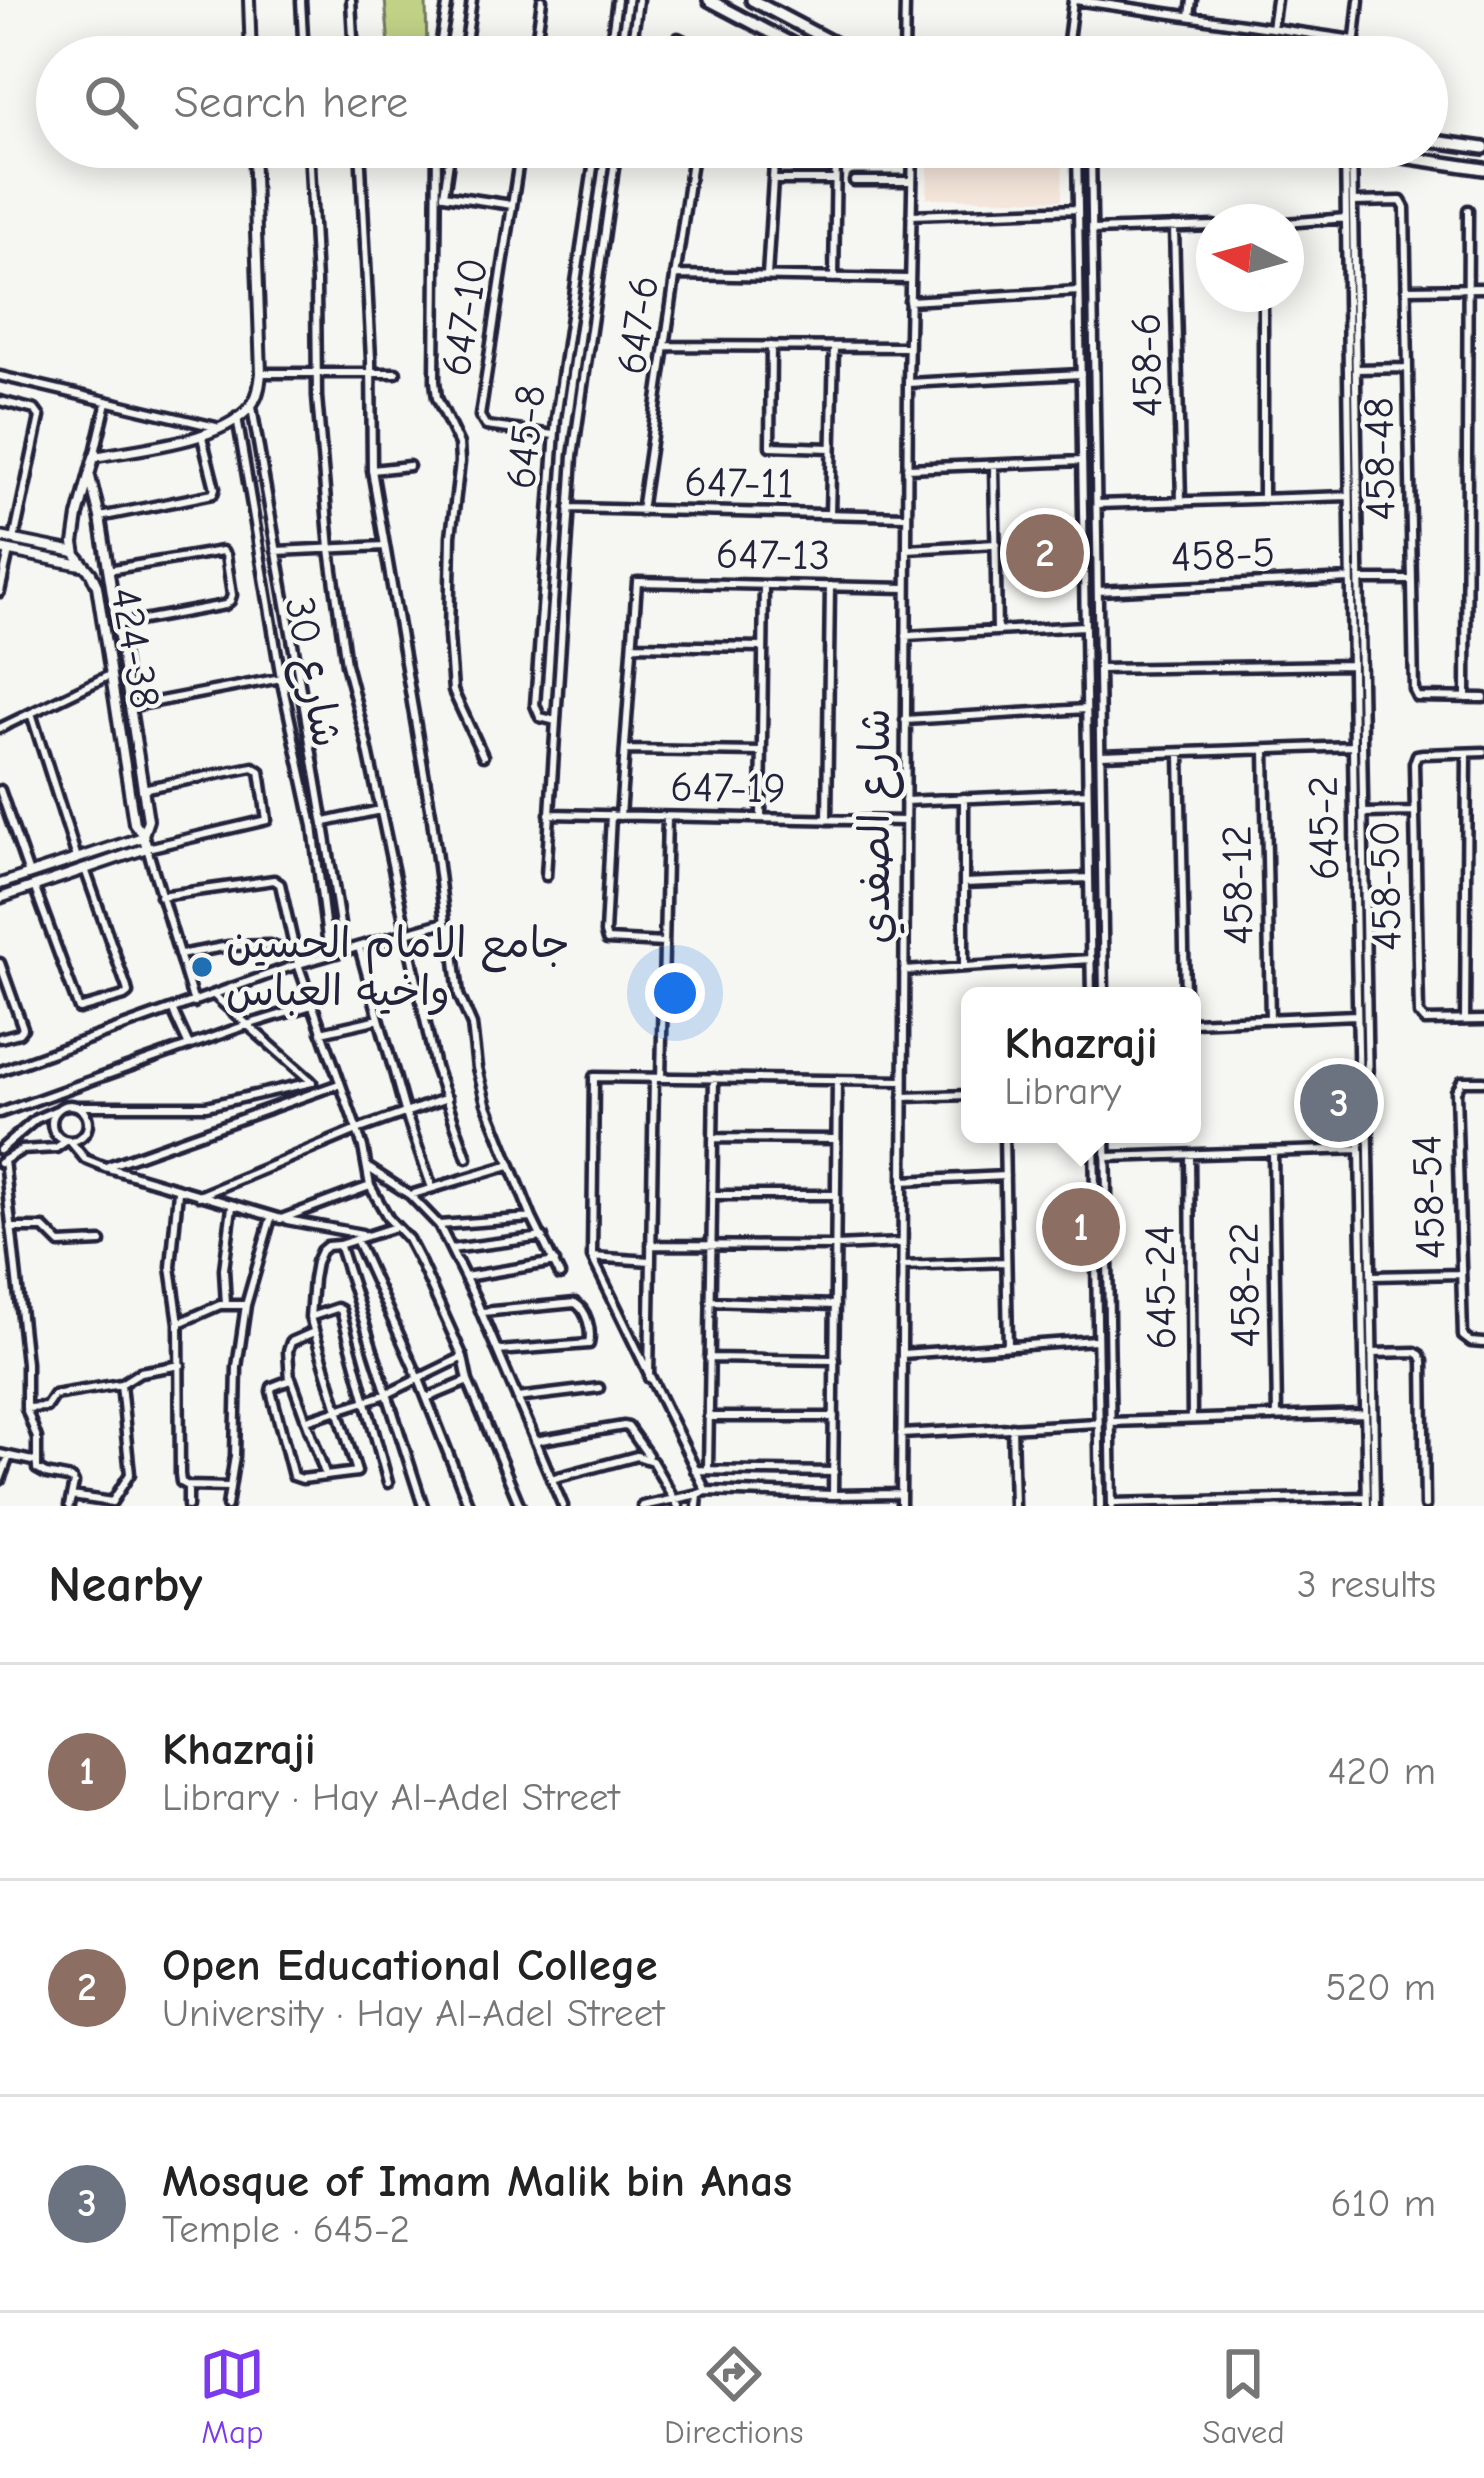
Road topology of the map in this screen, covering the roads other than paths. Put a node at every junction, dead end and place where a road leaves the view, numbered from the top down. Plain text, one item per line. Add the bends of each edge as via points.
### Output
1 (249, 0) edge
2 (301, 0) edge
3 (351, 0) edge
4 (448, 0) edge
5 (472, 0) edge
6 (617, 0) edge
7 (638, 0) edge
8 (710, 0) edge
9 (752, 0) edge
10 (905, 0) edge
11 (1074, 0) edge
12 (1192, 0) edge
13 (1276, 0) edge
14 (1359, 0) edge
15 (543, 1) edge
16 (1107, 2) edge
17 (1190, 16) junction
18 (1272, 28) junction
19 (250, 36) edge
20 (303, 36) edge
21 (353, 36) edge
22 (442, 36) edge
23 (467, 36) edge
24 (537, 36) edge
25 (612, 36) edge
26 (633, 36) edge
27 (778, 36) edge
28 (820, 36) edge
29 (904, 36) edge
30 (1069, 36) edge
31 (1327, 36) edge
32 (1354, 36) edge
33 (1448, 143) edge
34 (1462, 145) junction
35 (1484, 148) edge
36 (1448, 164) edge
37 (1458, 166) junction
38 (254, 168) edge
39 (309, 168) edge
40 (361, 168) edge
41 (437, 168) edge
42 (448, 168) edge
43 (518, 168) edge
44 (593, 168) edge
45 (614, 168) edge
46 (691, 168) edge
47 (774, 168) edge
48 (836, 168) edge
49 (912, 168) edge
50 (1077, 168) edge
51 (1092, 168) edge
52 (1348, 168) edge
53 (1350, 168) edge
54 (1484, 169) edge
55 (773, 180) junction
56 (836, 180) junction
57 (854, 181) dead end
58 (912, 181) junction
59 (1353, 202) junction
60 (513, 205) junction
61 (1468, 210) dead end
62 (1078, 213) junction
63 (911, 215) junction
64 (1092, 217) junction
65 (1346, 218) junction
66 (1304, 222) edge
67 (1196, 226) edge
68 (1174, 227) junction
69 (1092, 230) junction
70 (675, 275) junction
71 (767, 276) junction
72 (834, 278) junction
73 (910, 279) junction
74 (1468, 288) junction
75 (1484, 288) edge
76 (1406, 289) junction
77 (1079, 291) junction
78 (909, 301) junction
79 (1263, 312) edge
80 (1081, 339) junction
81 (1094, 339) junction
82 (665, 346) junction
83 (771, 346) junction
84 (834, 347) junction
85 (908, 347) junction
86 (1408, 368) junction
87 (1356, 369) junction
88 (371, 372) junction
89 (261, 373) junction
90 (317, 373) junction
91 (397, 373) dead end
92 (1081, 374) junction
93 (0, 376) edge
94 (908, 383) junction
95 (107, 400) junction
96 (0, 401) edge
97 (252, 407) junction
98 (237, 417) junction
99 (220, 428) junction
100 (554, 435) junction
101 (202, 437) junction
102 (831, 448) junction
103 (94, 457) junction
104 (1082, 461) junction
105 (994, 465) junction
106 (409, 466) dead end
107 (907, 468) junction
108 (372, 470) junction
109 (90, 476) junction
110 (1349, 496) junction
111 (1263, 499) junction
112 (1181, 501) junction
113 (1096, 504) junction
114 (569, 508) junction
115 (641, 511) junction
116 (830, 514) junction
117 (907, 516) junction
118 (100, 517) junction
119 (0, 537) edge
120 (14, 540) junction
121 (996, 544) junction
122 (386, 546) junction
123 (330, 549) junction
124 (907, 549) junction
125 (5, 550) edge
126 (276, 550) junction
127 (75, 552) junction
128 (84, 566) junction
129 (108, 571) junction
130 (1355, 579) junction
131 (1412, 580) junction
132 (110, 585) junction
133 (764, 585) junction
134 (97, 586) junction
135 (830, 586) junction
136 (906, 588) junction
137 (1098, 591) junction
138 (0, 592) edge
139 (116, 625) junction
140 (1084, 626) junction
141 (997, 631) junction
142 (906, 635) junction
143 (633, 645) junction
144 (763, 647) junction
145 (1352, 665) junction
146 (1100, 669) junction
147 (110, 675) junction
148 (281, 677) junction
149 (299, 690) junction
150 (284, 693) junction
151 (1466, 698) junction
152 (1484, 698) edge
153 (129, 707) junction
154 (1086, 709) junction
155 (1358, 709) junction
156 (31, 713) junction
157 (905, 720) junction
158 (556, 722) junction
159 (0, 728) edge
160 (1353, 746) junction
161 (625, 750) junction
162 (1265, 751) junction
163 (762, 752) junction
164 (1484, 752) edge
165 (1180, 753) junction
166 (1467, 753) junction
167 (1101, 755) junction
168 (483, 756) dead end
169 (142, 789) junction
170 (0, 790) edge
171 (1088, 793) junction
172 (964, 799) junction
173 (905, 801) junction
174 (380, 809) junction
175 (1414, 812) junction
176 (1364, 813) junction
177 (549, 814) junction
178 (616, 815) junction
179 (668, 817) junction
180 (761, 818) junction
181 (827, 820) junction
182 (905, 821) junction
183 (325, 822) junction
184 (143, 836) junction
185 (1089, 844) junction
186 (1102, 844) junction
187 (147, 848) junction
188 (77, 858) junction
189 (85, 868) junction
190 (29, 874) junction
191 (546, 876) dead end
192 (1089, 878) junction
193 (964, 883) junction
194 (0, 884) edge
195 (34, 886) junction
196 (160, 896) junction
197 (1355, 896) junction
198 (1366, 897) junction
199 (0, 898) edge
200 (445, 922) junction
201 (405, 933) junction
202 (664, 943) junction
203 (359, 946) junction
204 (344, 951) junction
205 (178, 955) junction
206 (329, 955) junction
207 (1091, 959) junction
208 (297, 960) junction
209 (0, 963) edge
210 (964, 967) junction
211 (904, 971) junction
212 (1091, 987) edge
213 (1104, 987) edge
214 (1185, 987) edge
215 (215, 996) junction
216 (194, 1003) junction
217 (311, 1005) junction
218 (172, 1010) junction
219 (1357, 1015) junction
220 (379, 1019) junction
221 (1270, 1019) junction
222 (1465, 1020) junction
223 (1484, 1020) edge
224 (1201, 1022) edge
225 (247, 1025) junction
226 (321, 1032) junction
227 (0, 1038) edge
228 (189, 1046) junction
229 (0, 1071) edge
230 (658, 1078) junction
231 (714, 1078) junction
232 (837, 1080) junction
233 (903, 1081) junction
234 (312, 1082) junction
235 (1484, 1082) edge
236 (339, 1084) junction
237 (320, 1090) junction
238 (53, 1094) junction
239 (961, 1095) edge
240 (903, 1097) junction
241 (447, 1098) junction
242 (77, 1106) junction
243 (60, 1108) junction
244 (405, 1112) junction
245 (0, 1113) edge
246 (357, 1130) junction
247 (713, 1138) junction
248 (836, 1139) junction
249 (68, 1141) junction
250 (1004, 1143) edge
251 (1094, 1143) edge
252 (1106, 1143) edge
253 (1359, 1149) junction
254 (0, 1150) edge
255 (1273, 1152) junction
256 (1190, 1155) junction
257 (1106, 1157) junction
258 (467, 1158) dead end
259 (2, 1161) edge
260 (510, 1165) junction
261 (105, 1167) junction
262 (368, 1167) junction
263 (1005, 1176) junction
264 (903, 1181) junction
265 (370, 1186) junction
266 (432, 1188) junction
267 (178, 1190) junction
268 (410, 1195) junction
269 (712, 1195) junction
270 (836, 1195) junction
271 (198, 1196) junction
272 (232, 1206) junction
273 (1107, 1208) junction
274 (1095, 1209) junction
275 (271, 1218) junction
276 (532, 1218) junction
277 (281, 1219) junction
278 (440, 1225) junction
279 (395, 1227) junction
280 (11, 1228) junction
281 (366, 1235) junction
282 (544, 1237) junction
283 (356, 1239) junction
284 (101, 1242) dead end
285 (902, 1243) junction
286 (339, 1245) junction
287 (651, 1245) junction
288 (711, 1246) junction
289 (836, 1246) junction
290 (451, 1249) junction
291 (592, 1257) junction
292 (555, 1262) junction
293 (651, 1262) junction
294 (1006, 1262) junction
295 (902, 1266) junction
296 (1461, 1274) junction
297 (560, 1275) dead end
298 (1372, 1276) junction
299 (465, 1277) junction
300 (710, 1301) junction
301 (226, 1305) junction
302 (246, 1305) junction
303 (835, 1305) junction
304 (481, 1312) junction
305 (310, 1317) junction
306 (179, 1323) junction
307 (314, 1332) junction
308 (1096, 1340) junction
309 (1484, 1343) edge
310 (1008, 1346) junction
311 (498, 1351) junction
312 (1372, 1353) junction
313 (902, 1354) junction
314 (463, 1357) junction
315 (710, 1358) junction
316 (835, 1360) junction
317 (181, 1365) junction
318 (291, 1376) junction
319 (419, 1378) junction
320 (649, 1378) junction
321 (468, 1381) junction
322 (121, 1384) junction
323 (599, 1388) dead end
324 (388, 1394) junction
325 (427, 1398) junction
326 (517, 1398) junction
327 (366, 1402) junction
328 (26, 1408) junction
329 (339, 1412) junction
330 (1364, 1414) junction
331 (708, 1417) junction
332 (834, 1417) junction
333 (1277, 1417) junction
334 (1192, 1419) junction
335 (307, 1420) junction
336 (1110, 1421) junction
337 (1097, 1423) junction
338 (1012, 1427) junction
339 (901, 1435) junction
340 (536, 1441) junction
341 (4, 1455) edge
342 (652, 1461) junction
343 (37, 1462) junction
344 (695, 1470) junction
345 (707, 1470) junction
346 (834, 1472) junction
347 (326, 1476) junction
348 (551, 1479) junction
349 (0, 1480) edge
350 (388, 1483) dead end
351 (188, 1486) junction
352 (229, 1486) junction
353 (702, 1492) junction
354 (900, 1494) junction
355 (833, 1495) junction
356 (72, 1496) junction
357 (676, 1502) edge
358 (1370, 1503) edge
359 (113, 1504) edge
360 (1112, 1504) edge
361 (69, 1506) edge
362 (188, 1506) edge
363 (227, 1506) edge
364 (423, 1506) edge
365 (469, 1506) edge
366 (520, 1506) edge
367 (563, 1506) edge
368 (642, 1506) edge
369 (697, 1506) edge
370 (901, 1506) edge
371 (1014, 1506) edge
372 (1100, 1506) edge
373 (1425, 1506) edge

1 - 19 street
2 - 20 street
3 - 21 street
4 - 22 street
5 - 23 street
6 - 25 street
7 - 26 street
8 - 27 main road
9 - 28 main road
10 - 29 street
11 - 16 street
11 - 30 street
12 - 17 street
13 - 18 street
14 - 32 street
15 - 24 street
16 - 17 street
17 - 18 street
18 - 31 street
33 - 34 main road
34 - 35 main road
34 - 37 main road
36 - 37 main road
37 - 54 main road
38 - 89 street, شارع 30
39 - 90 street
40 - 88 street
41 - 168 street via 435,381 460,462 451,536 453,692
42 - 60 street via 444,195
43 - 60 street, 647-10
44 - 100 street, 645-8
45 - 114 street, 645-8
46 - 70 street, 647-6
47 - 55 street
48 - 56 street
49 - 58 street, شارع الصفدي
50 - 62 street
51 - 64 street
52 - 65 street, 645-2
53 - 59 street, 645-2
55 - 56 street
55 - 71 street
56 - 72 street
57 - 58 street
58 - 63 street, شارع الصفدي
59 - 76 street, 458-48 via 1401,201
59 - 87 street, 645-2
60 - 100 street, 647-10 via 480,416 486,426
61 - 74 street
62 - 63 street
62 - 64 street
62 - 77 street
63 - 73 street, شارع الصفدي
64 - 69 street
65 - 66 street
65 - 110 street, 645-2
67 - 68 street
68 - 69 street
68 - 112 street, 458-6
69 - 81 street
70 - 71 street
70 - 82 street, 647-6
71 - 72 street
72 - 73 street
73 - 78 street, شارع الصفدي
74 - 75 street
74 - 76 street
74 - 151 street
76 - 86 street, 458-48
77 - 78 street
77 - 80 street
78 - 85 street, شارع الصفدي
79 - 111 street
80 - 81 street
80 - 92 street
81 - 113 street
82 - 83 street
82 - 115 street, 647-6
83 - 84 street
83 - 102 street via 770,446
84 - 85 street
84 - 102 street
85 - 94 street, شارع الصفدي
86 - 87 street
86 - 131 street, 458-48
87 - 130 street, 645-2
88 - 90 street
88 - 91 street
88 - 108 street
89 - 90 street
89 - 97 street, شارع 30
90 - 123 street
92 - 94 street
92 - 104 street
93 - 95 street
94 - 107 street, شارع الصفدي
95 - 99 street
95 - 103 street, 424-38
96 - 120 street via 40,412
97 - 98 street
97 - 126 street, شارع 30
98 - 99 street
98 - 148 street, شارع 30
99 - 101 street
100 - 158 street, 645-8 via 536,705 540,717
101 - 103 street
101 - 118 street via 213,494
102 - 116 street
103 - 109 street, 424-38
104 - 105 street
104 - 140 street
105 - 107 street
105 - 121 street
106 - 108 street
107 - 117 street, شارع الصفدي
108 - 122 street
109 - 118 street, 424-38
109 - 127 street, 424-38
110 - 111 street
110 - 130 street, 645-2
111 - 112 street
112 - 113 street
113 - 137 street
114 - 115 street, 647-11
114 - 158 street, 645-8
115 - 116 street, 647-11
116 - 117 street, 647-11
117 - 124 street, شارع الصفدي
118 - 129 street, 424-38
119 - 120 street
120 - 127 street
121 - 124 street
121 - 141 street
122 - 123 street
122 - 200 street
123 - 126 street
123 - 174 street via 346,664
124 - 136 street, شارع الصفدي
125 - 128 street
125 - 138 street
126 - 149 street, شارع 30
127 - 128 street, 424-38
128 - 134 street, 424-38
129 - 132 street, 424-38
129 - 139 street via 222,551 232,595 225,605
130 - 131 street, 458-5
130 - 137 street, 458-5
130 - 145 street, 645-2
130 - 155 street, 645-2
131 - 151 street, 458-48 via 1414,691
132 - 134 street
132 - 139 street, 424-38
133 - 135 street, 647-13
133 - 143 street, 647-13 via 638,582
133 - 144 street
134 - 147 street, 424-38
135 - 136 street, 647-13
135 - 181 street
136 - 142 street, شارع الصفدي
137 - 146 street
139 - 153 street, 424-38
140 - 141 street
140 - 154 street
141 - 142 street
142 - 157 street, شارع الصفدي
143 - 144 street
143 - 161 street
144 - 163 street
145 - 146 street
145 - 155 street, 645-2
146 - 167 street
147 - 156 street
147 - 184 street, 424-38 via 134,823
148 - 150 street, شارع 30
148 - 153 street
149 - 150 street
149 - 183 street, شارع 30
150 - 206 street, شارع 30 via 313,826
151 - 152 street, 458-48
153 - 169 street, 424-38
154 - 157 street
154 - 171 street
155 - 160 street, 645-2
155 - 176 street, 645-2
156 - 159 street
156 - 188 street
157 - 173 street, شارع الصفدي
158 - 177 street, 645-8
160 - 162 street
160 - 197 street, 645-2
161 - 163 street
161 - 178 street
162 - 165 street
162 - 221 street, 458-12
163 - 180 street
164 - 166 street, 458-50
165 - 167 street
165 - 214 street
166 - 175 street, 458-50 via 1417,755
166 - 222 street
167 - 186 street
169 - 184 street, 424-38
169 - 187 street via 253,767 268,814 263,823
170 - 190 street
171 - 172 street
171 - 185 street
172 - 173 street
172 - 193 street
173 - 182 street, شارع الصفدي
174 - 183 street
174 - 201 street
175 - 176 street
175 - 222 street, 458-50 via 1419,1014 1425,1021
176 - 198 street, 645-2
177 - 178 street, 647-19
177 - 191 street, 645-8
178 - 179 street, 647-19
178 - 202 street via 605,933 608,940
179 - 180 street, 647-19
179 - 202 street
180 - 181 street, 647-19
181 - 182 street, 647-19
182 - 211 street, شارع الصفدي
183 - 204 street, شارع 30
184 - 187 street, 424-38
184 - 188 street
185 - 186 street
185 - 192 street
186 - 213 street
187 - 189 street
187 - 196 street, 424-38
188 - 190 street
189 - 195 street
189 - 195 street via 128,988 124,996 79,1009
190 - 194 street
192 - 193 street
192 - 207 street
193 - 210 street
195 - 199 street
196 - 205 street, 424-38
196 - 208 street via 278,880
197 - 198 street
197 - 219 street, 645-2
198 - 298 street, 645-2
200 - 201 street
200 - 260 street via 486,1103
201 - 203 street
201 - 241 street
202 - 230 street
203 - 204 street
203 - 220 street
204 - 206 street
205 - 208 street via 270,945
205 - 216 street, 424-38
206 - 208 street
207 - 210 street
207 - 212 street
208 - 215 street
208 - 217 street
209 - 227 street via 22,1028
210 - 211 street
211 - 233 street, شارع الصفدي
215 - 216 street
215 - 225 street
216 - 218 street
217 - 225 street
217 - 226 street
218 - 228 street
218 - 229 street
219 - 221 street
219 - 253 street, 645-2
220 - 226 street
220 - 244 street
221 - 224 street
222 - 223 street, 458-50
225 - 228 street
225 - 234 street
226 - 236 street
228 - 238 street
230 - 231 street
230 - 287 street
230 - 291 street via 594,1077
231 - 232 street
231 - 247 street
232 - 233 street
232 - 248 street
233 - 240 street, شارع الصفدي
234 - 237 street
234 - 242 street via 206,1106
235 - 296 street, 458-54 via 1462,1081 1456,1091
236 - 237 street
236 - 246 street
237 - 261 street
238 - 243 street
238 - 245 street
239 - 240 street
240 - 264 street, شارع الصفدي
241 - 244 street
241 - 258 street
242 - 243 street
242 - 249 street via 87,1130
243 - 249 street via 52,1124
243 - 254 street
244 - 246 street
244 - 266 street
246 - 262 street
246 - 271 street
247 - 248 street
247 - 269 street
248 - 270 street
249 - 259 street
249 - 261 street
250 - 263 street
251 - 274 street
252 - 257 street
253 - 255 street
253 - 330 street, 645-2
255 - 256 street
255 - 333 street, 458-22
256 - 257 street
256 - 334 street, 645-24
257 - 273 street
259 - 280 street
260 - 266 street
260 - 276 street
261 - 267 street
262 - 265 street
262 - 268 street
263 - 264 street
263 - 294 street
264 - 285 street, شارع الصفدي
265 - 277 street
265 - 279 street
266 - 268 street
267 - 271 street
267 - 306 street via 171,1267
268 - 278 street
269 - 270 street
269 - 288 street
270 - 289 street
271 - 272 street
272 - 275 street
272 - 301 street
273 - 274 street
273 - 336 street
274 - 308 street
275 - 277 street
275 - 302 street
276 - 278 street
276 - 282 street
277 - 281 street
278 - 290 street
279 - 281 street
279 - 314 street
280 - 284 street via 44,1228 60,1244
280 - 328 street
281 - 283 street
282 - 290 street
282 - 292 street
283 - 286 street
283 - 319 street
285 - 289 street
285 - 295 street, شارع الصفدي
286 - 305 street via 327,1246 316,1262
286 - 324 street
287 - 288 street
287 - 293 street
288 - 289 street
288 - 300 street
289 - 303 street
290 - 299 street
291 - 293 street
291 - 320 street
292 - 297 street
292 - 299 street
293 - 320 street
294 - 295 street
294 - 310 street
295 - 313 street, شارع الصفدي
296 - 298 street
296 - 309 street, 458-54 via 1463,1336
298 - 312 street, 645-2
299 - 304 street
300 - 303 street
300 - 315 street
301 - 302 street
301 - 306 street
302 - 352 street
303 - 316 street
304 - 311 street
304 - 311 street via 575,1303 584,1310 589,1344
305 - 307 street
305 - 327 street via 340,1310
306 - 317 street
307 - 318 street via 291,1342
307 - 329 street
308 - 310 street
308 - 337 street
310 - 313 street
311 - 326 street
312 - 358 street, 645-2
312 - 373 street via 1415,1352 1423,1361
313 - 339 street, شارع الصفدي
314 - 319 street
314 - 321 street
315 - 316 street
315 - 331 street
316 - 332 street
317 - 322 street
317 - 351 street via 180,1474
318 - 335 street
318 - 347 street via 271,1391 293,1476
319 - 324 street
319 - 325 street
320 - 344 street
321 - 325 street
321 - 366 street
322 - 328 street
322 - 359 street via 130,1474
323 - 326 street
324 - 327 street
324 - 364 street
325 - 365 street
326 - 340 street
327 - 329 street
327 - 350 street
328 - 343 street
329 - 335 street
329 - 347 street via 357,1472
330 - 333 street
330 - 358 street, 645-2
331 - 332 street
331 - 345 street
332 - 346 street
333 - 334 street
334 - 336 street
335 - 347 street
336 - 360 street
337 - 338 street
337 - 372 street
338 - 339 street
338 - 371 street
339 - 354 street, شارع الصفدي
340 - 342 street via 628,1426
340 - 348 street
341 - 343 street
341 - 349 street
342 - 348 street via 637,1456
342 - 357 street
343 - 356 street via 40,1473 72,1479
344 - 345 street
344 - 353 street
345 - 346 street
346 - 355 street
348 - 367 street
351 - 352 street
351 - 362 street
352 - 363 street
353 - 355 street
353 - 357 street
353 - 369 street
354 - 355 street
354 - 370 street, شارع الصفدي
356 - 359 street
356 - 361 street
357 - 368 street
358 - 360 street

